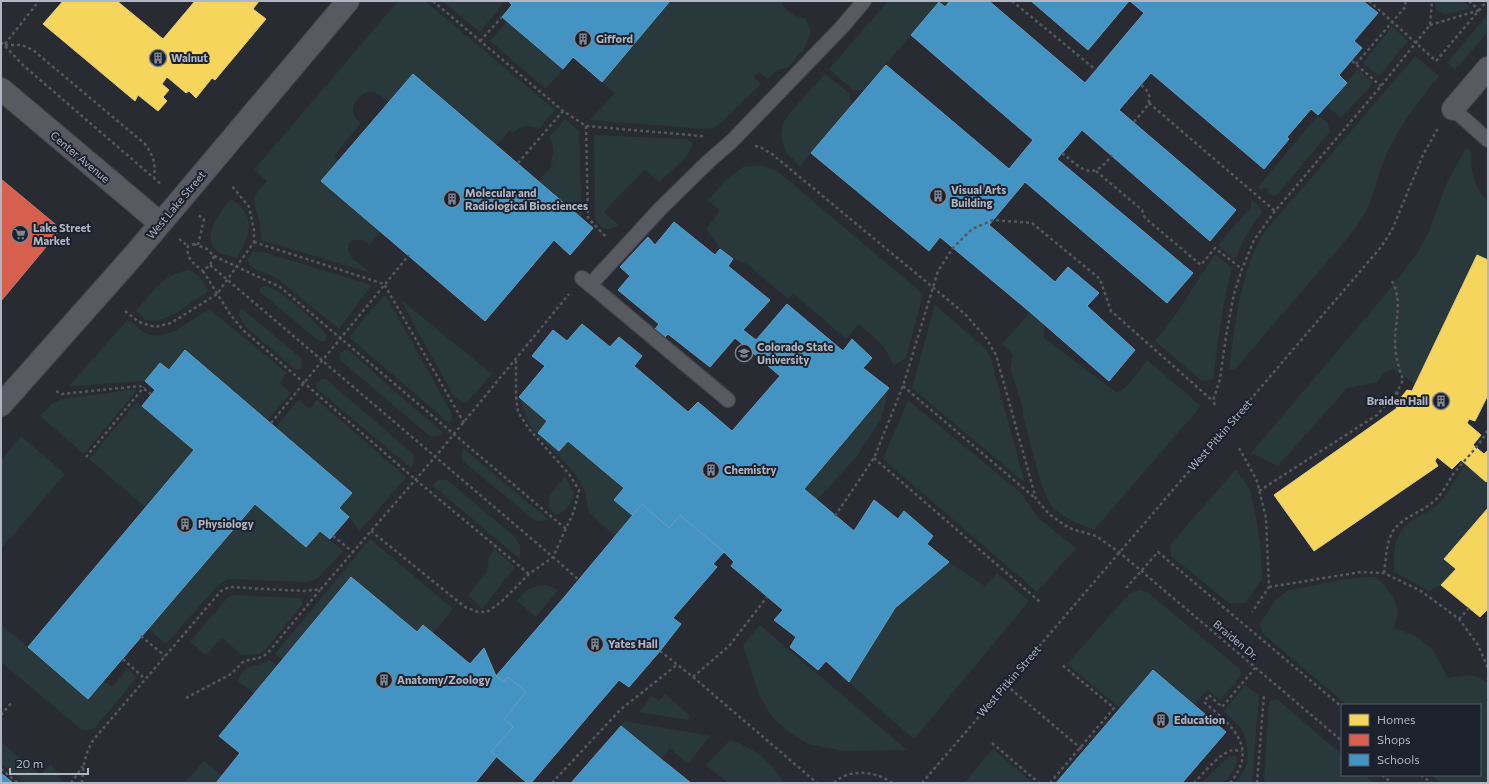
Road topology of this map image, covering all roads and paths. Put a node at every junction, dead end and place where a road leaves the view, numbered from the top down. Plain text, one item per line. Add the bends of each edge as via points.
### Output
1 (39, 1) edge
2 (348, 1) edge
3 (433, 1) edge
4 (864, 1) edge
5 (1012, 1) edge
6 (1369, 1) edge
7 (1405, 1) edge
8 (1432, 1) edge
9 (1469, 1) edge
10 (1488, 1) edge
11 (1480, 10) junction
12 (502, 17) dead end
13 (1392, 22) junction
14 (1430, 25) junction
15 (480, 41) junction
16 (1, 42) edge
17 (1416, 44) junction
18 (5, 45) junction
19 (1352, 60) dead end
20 (1356, 64) junction
21 (1488, 68) edge
22 (1096, 70) dead end
23 (1141, 85) dead end
24 (1381, 86) junction
25 (1, 89) edge
26 (1149, 102) junction
27 (1453, 109) junction
28 (563, 111) junction
29 (1134, 122) dead end
30 (586, 126) junction
31 (707, 138) dead end
32 (1488, 140) edge
33 (732, 141) junction
34 (1062, 153) dead end
35 (1112, 155) dead end
36 (518, 163) dead end
37 (1096, 171) junction
38 (232, 186) dead end
39 (1275, 211) junction
40 (204, 219) dead end
41 (160, 223) junction
42 (607, 238) dead end
43 (254, 242) junction
44 (198, 245) junction
45 (409, 255) dead end
46 (214, 256) junction
47 (210, 265) junction
48 (237, 268) junction
49 (1242, 269) junction
50 (203, 271) junction
51 (227, 280) junction
52 (1392, 281) dead end
53 (384, 284) junction
54 (932, 287) junction
55 (217, 294) junction
56 (125, 311) dead end
57 (552, 315) dead end
58 (340, 339) junction
59 (516, 359) junction
60 (322, 361) junction
61 (305, 383) junction
62 (903, 386) junction
63 (144, 388) junction
64 (56, 391) dead end
65 (1397, 392) junction
66 (151, 394) dead end
67 (1400, 398) dead end
68 (728, 400) dead end
69 (1213, 401) junction
70 (1, 405) edge
71 (1215, 405) dead end
72 (271, 423) dead end
73 (464, 423) junction
74 (1488, 429) edge
75 (454, 435) junction
76 (1239, 448) dead end
77 (86, 457) dead end
78 (435, 457) junction
79 (874, 458) junction
80 (416, 480) junction
81 (1259, 491) junction
82 (1036, 499) junction
83 (835, 516) dead end
84 (566, 529) junction
85 (371, 531) junction
86 (333, 536) dead end
87 (353, 552) junction
88 (1119, 552) junction
89 (553, 556) junction
90 (1142, 570) junction
91 (1384, 573) junction
92 (529, 574) junction
93 (579, 580) dead end
94 (1269, 586) junction
95 (1126, 588) dead end
96 (321, 589) junction
97 (767, 597) dead end
98 (1040, 602) dead end
99 (1469, 608) dead end
100 (1252, 612) dead end
101 (1459, 619) junction
102 (141, 636) dead end
103 (660, 650) dead end
104 (165, 656) junction
105 (123, 659) dead end
106 (678, 664) junction
107 (1061, 664) dead end
108 (1256, 667) junction
109 (1488, 668) edge
110 (694, 677) junction
111 (145, 679) junction
112 (1006, 685) junction
113 (1264, 694) dead end
114 (186, 698) dead end
115 (12, 702) dead end
116 (1341, 706) edge
117 (1, 715) edge
118 (1341, 740) edge
119 (992, 743) dead end
120 (1080, 748) junction
121 (1084, 751) dead end
122 (1242, 751) junction
123 (83, 766) junction
124 (1, 769) edge
125 (1383, 776) edge
126 (1422, 776) edge
127 (18, 783) edge
128 (71, 783) edge
129 (82, 783) edge
130 (552, 783) edge
131 (817, 783) edge
132 (834, 783) edge
133 (892, 783) edge
134 (922, 783) edge
135 (1039, 783) edge
136 (1050, 783) edge
137 (1194, 783) edge
138 (1230, 783) edge
139 (1257, 783) edge
140 (1392, 783) edge
141 (1431, 783) edge

1 - 18 path
2 - 41 street, West Lake Street
3 - 15 path
4 - 33 lane
5 - 22 path
6 - 13 path
7 - 13 path via 1406,6
8 - 14 path
9 - 11 path
10 - 11 path
11 - 14 path
11 - 17 path via 1436,61
12 - 15 path
13 - 17 path
13 - 20 path
14 - 17 path
15 - 28 path
16 - 18 path
17 - 24 path
18 - 18 path via 24,66 154,178 156,166 152,153 145,144 33,50 22,45
19 - 20 path
20 - 24 path
21 - 27 street
23 - 26 path via 1150,96
24 - 39 path
25 - 41 street, Center Avenue
26 - 29 path
26 - 39 path
27 - 32 lane
27 - 88 path, West Pitkin Street via 1438,127 1422,155 1395,224 1381,247
28 - 30 path
28 - 36 path
30 - 31 path
30 - 42 path via 588,218
33 - 54 path via 760,147 772,154
33 - 68 lane via 586,281
34 - 37 path via 1087,171
35 - 37 path
37 - 49 path via 1142,210 1145,218 1201,265 1215,248
38 - 43 path via 249,207
39 - 49 path via 1254,240
40 - 44 path
41 - 70 street, West Lake Street
43 - 48 path
43 - 53 path
44 - 46 path
44 - 50 path via 188,246 187,252 189,259
45 - 53 path
46 - 47 path
46 - 48 path
47 - 50 path
47 - 51 path
48 - 51 path
48 - 58 path via 280,287
49 - 69 path via 1233,301 1220,379
50 - 55 path
51 - 55 path
51 - 60 path
52 - 65 path via 1399,299 1395,344 1403,380
53 - 58 path
53 - 73 path
54 - 62 path
54 - 69 path via 938,271 954,248 972,229 993,220 1032,223 1100,279 1111,311
54 - 82 path via 965,314 986,338 996,355
55 - 56 path via 171,323 155,327 139,322
55 - 61 path via 243,330
57 - 59 path
58 - 60 path
58 - 75 path
59 - 73 path
59 - 84 path via 518,412 579,490
60 - 61 path
60 - 78 path
61 - 72 path
61 - 80 path
62 - 79 path
62 - 82 path, Braiden Dr.
63 - 64 path via 140,386 62,394
63 - 66 path
63 - 77 path
65 - 67 path
65 - 81 path via 1377,415
69 - 71 path
73 - 75 path
74 - 91 path via 1438,497 1393,532
75 - 78 path
75 - 84 path
76 - 81 path via 1257,481
78 - 80 path
78 - 89 path
79 - 83 path
79 - 98 path
80 - 85 path
80 - 92 path
81 - 94 path via 1266,518
82 - 88 path, Braiden Dr. via 1049,514 1069,528 1096,536
84 - 89 path
85 - 87 path
85 - 92 path via 465,607 478,612 488,612
86 - 87 path
87 - 96 path
88 - 90 path, Braiden Dr.
88 - 112 path, West Pitkin Street
89 - 92 path
89 - 93 path
90 - 95 path
90 - 108 path, Braiden Dr.
90 - 116 path via 1158,552
91 - 94 path via 1361,572
91 - 101 path via 1420,591
94 - 100 path
96 - 104 path via 304,591 229,587 221,591
96 - 114 path via 268,654 244,661 231,674
97 - 110 path via 728,646
99 - 101 path
101 - 109 path via 1478,645
102 - 104 path
103 - 106 path
104 - 111 path
105 - 111 path
106 - 110 path
106 - 130 path via 620,710
107 - 120 path via 1114,708
108 - 118 path, Braiden Dr.
108 - 122 path via 1222,707 1209,695 1204,702 1228,723 1239,737
110 - 131 path
111 - 123 path via 94,739
112 - 120 path
112 - 134 path, West Pitkin Street
113 - 139 path
115 - 117 path
119 - 135 path
120 - 121 path
120 - 136 path
122 - 137 path via 1232,750 1223,755
122 - 138 path via 1241,764
123 - 128 path
123 - 129 path
124 - 127 path
125 - 140 path
126 - 141 path
132 - 133 path via 839,778 855,773 868,773 884,777

